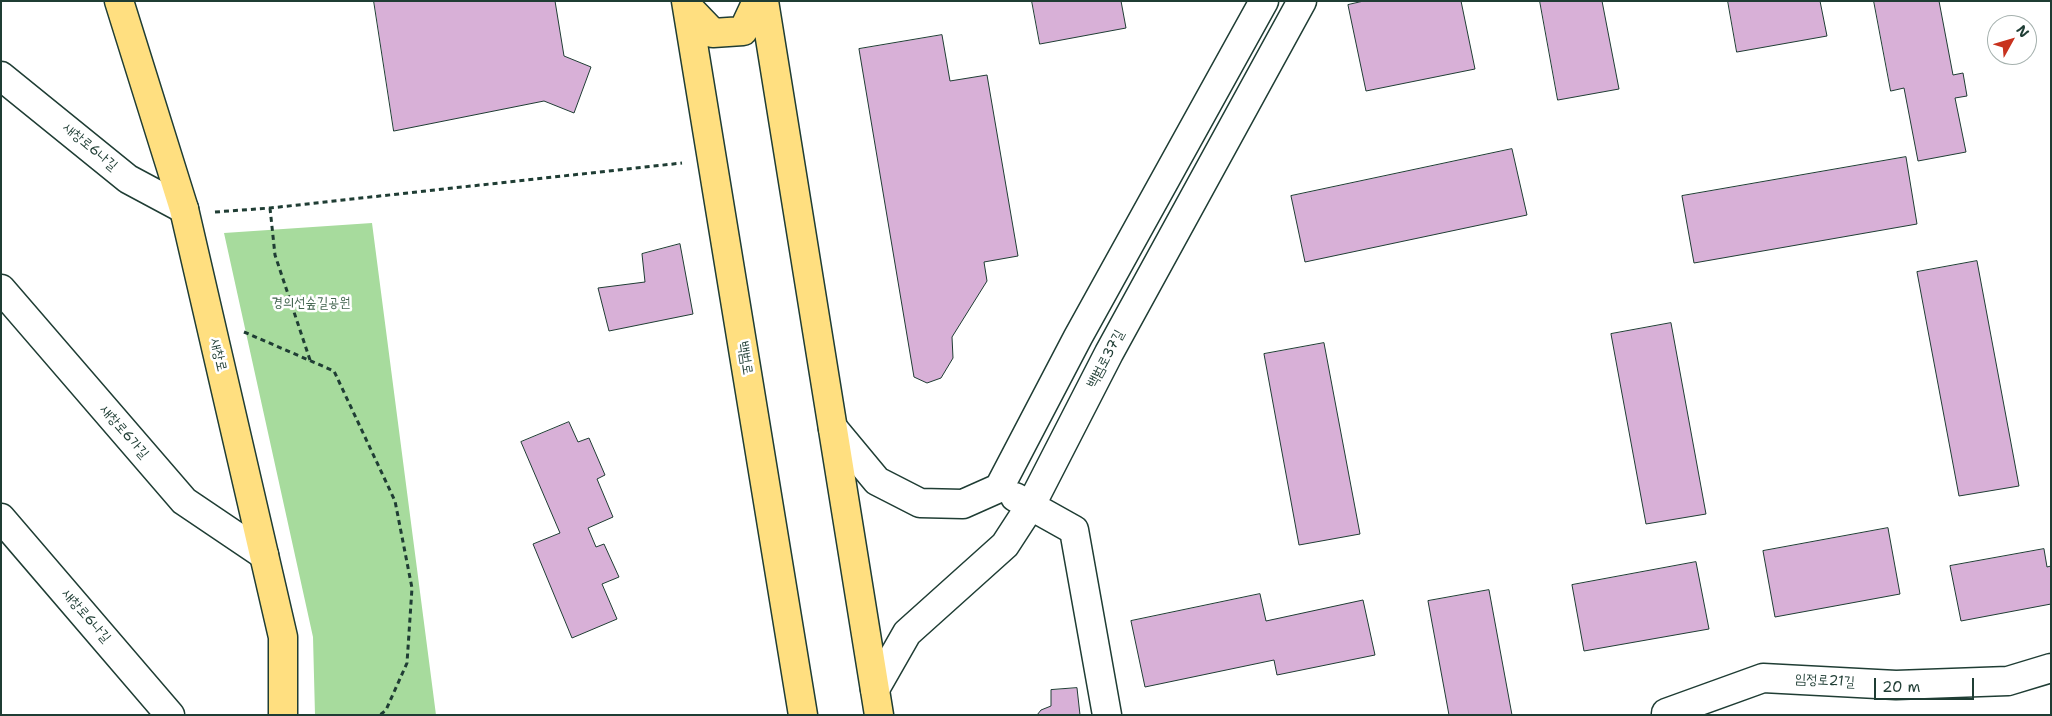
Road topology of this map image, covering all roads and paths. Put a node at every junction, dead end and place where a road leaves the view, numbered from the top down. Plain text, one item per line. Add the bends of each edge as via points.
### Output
1 (119, 1) edge
2 (757, 1) edge
3 (764, 1) edge
4 (1264, 1) edge
5 (1302, 1) edge
6 (687, 4) edge
7 (1, 76) edge
8 (713, 160) junction
9 (270, 208) junction
10 (184, 211) junction
11 (1, 290) edge
12 (209, 316) junction
13 (310, 360) junction
14 (833, 428) junction
15 (999, 488) junction
16 (1031, 505) junction
17 (1, 518) edge
18 (264, 555) junction
19 (2051, 668) edge
20 (877, 702) edge
21 (170, 715) edge
22 (283, 715) edge
23 (380, 715) edge
24 (803, 715) edge
25 (1108, 715) edge
26 (1666, 715) edge

1 - 10 main road, 새창로
2 - 6 main road via 743,31 713,33
3 - 14 main road
4 - 15 street via 1078,337
5 - 16 street, 백범로37길 via 1113,344
6 - 8 main road, 백범로
7 - 10 street, 새창로6나길 via 128,178
8 - 9 path
8 - 24 main road, 백범로
9 - 10 path
9 - 13 path via 276,255
10 - 12 main road, 새창로
11 - 18 street, 새창로6가길 via 184,501
12 - 13 path
12 - 18 main road, 새창로
13 - 23 path via 334,371 395,501 412,588 407,663 386,710
14 - 15 street via 877,481 920,503 963,504
14 - 20 main road
15 - 16 street
16 - 20 street, 백범로37길 via 1004,545 907,633
16 - 25 street via 1074,530
17 - 21 street, 새창로6나길
18 - 22 main road, 새창로 via 284,637
19 - 26 street, 임정로21길 via 2008,681 1896,686 1763,678

